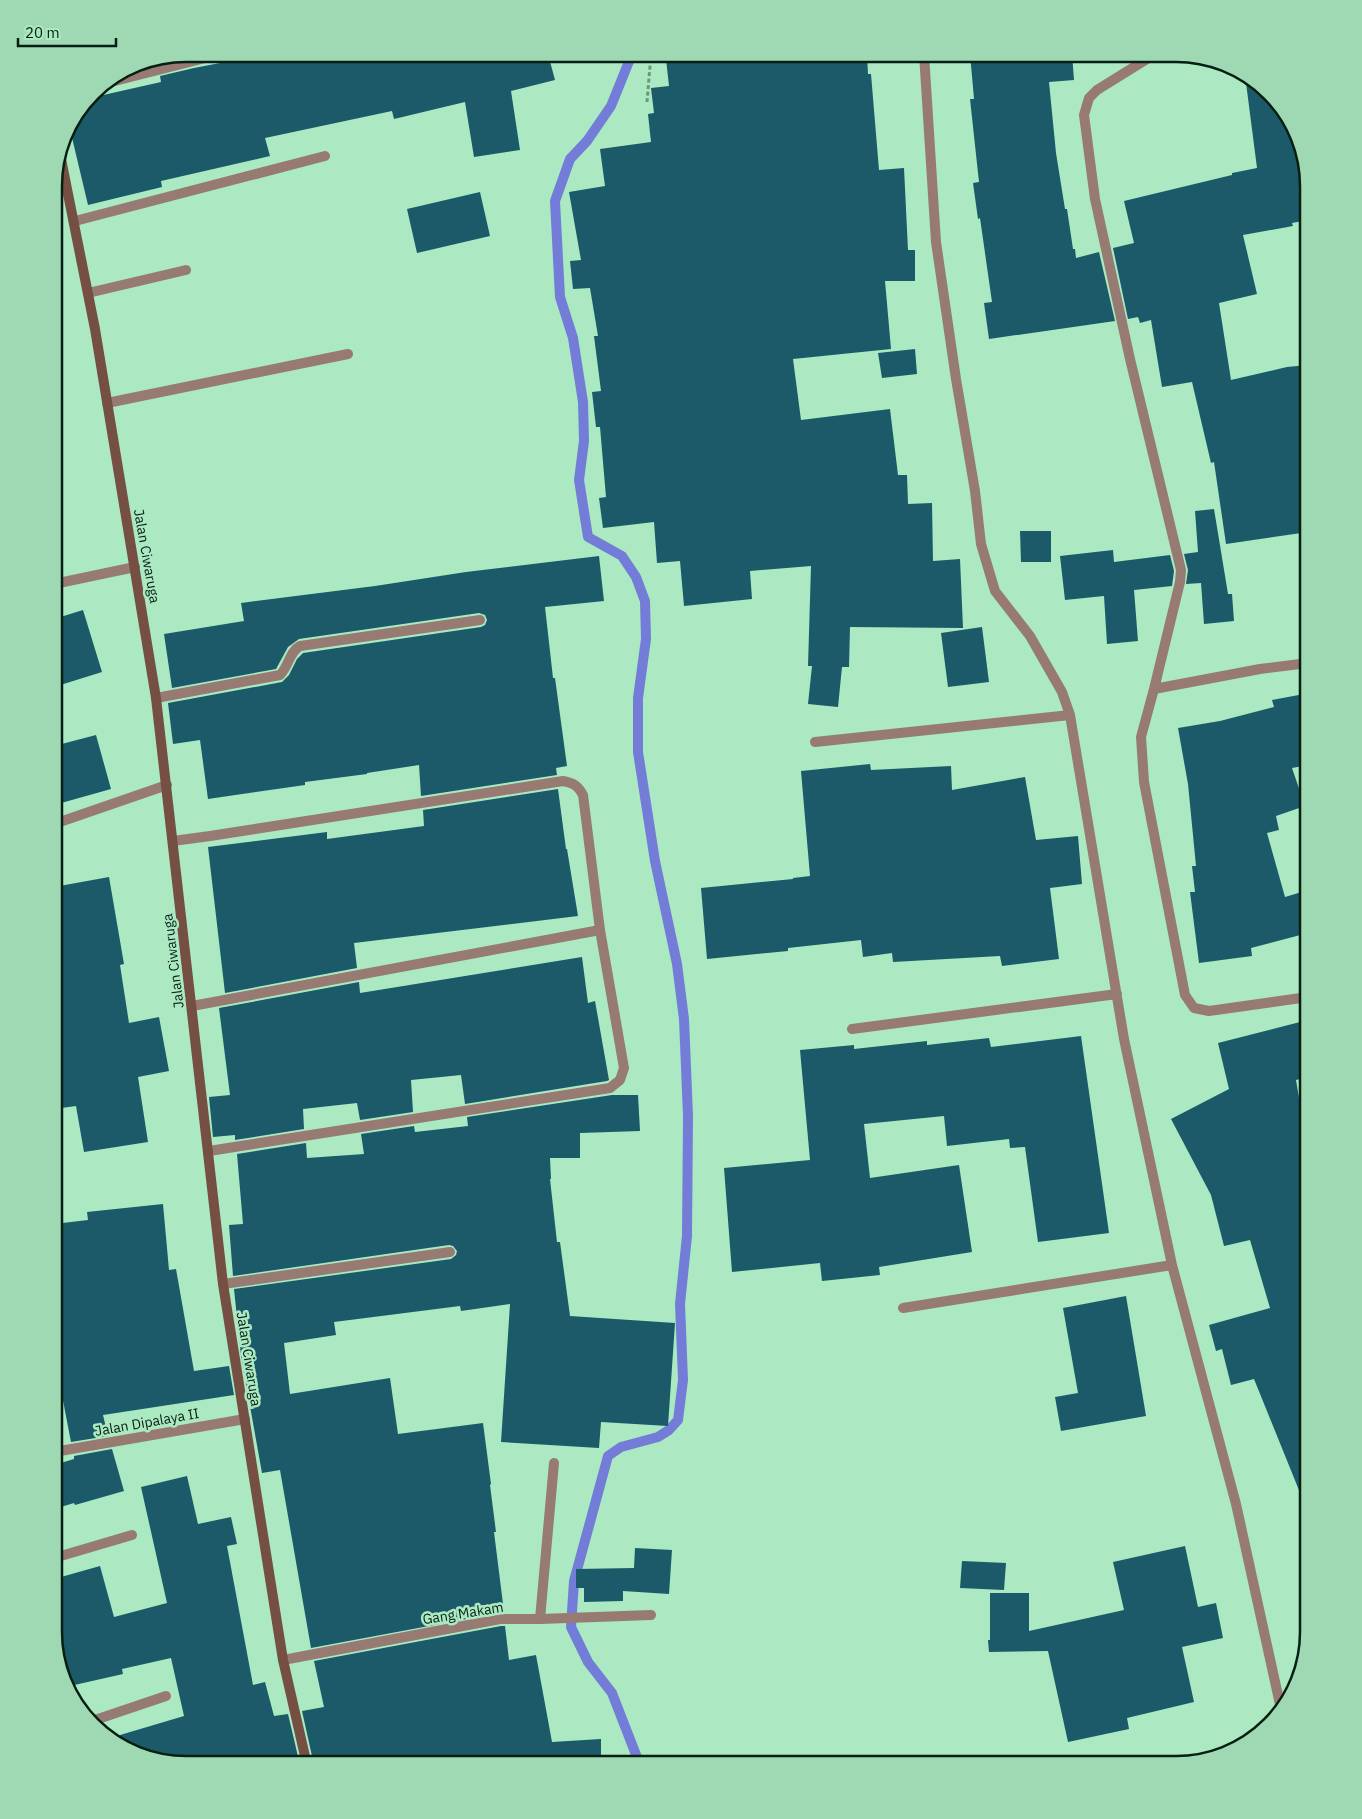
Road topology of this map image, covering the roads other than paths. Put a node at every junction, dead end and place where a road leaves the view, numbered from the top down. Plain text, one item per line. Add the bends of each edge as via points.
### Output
1 (190, 62) edge
2 (925, 63) edge
3 (1141, 63) edge
4 (126, 78) edge
5 (325, 156) dead end
6 (64, 171) edge
7 (75, 221) junction
8 (186, 270) dead end
9 (88, 294) junction
10 (348, 354) dead end
11 (107, 403) junction
12 (135, 567) junction
13 (63, 582) edge
14 (480, 620) dead end
15 (1300, 664) edge
16 (1154, 689) junction
17 (156, 698) junction
18 (1070, 715) junction
19 (815, 742) dead end
20 (167, 785) junction
21 (63, 821) edge
22 (173, 841) junction
23 (600, 930) junction
24 (1117, 994) junction
25 (1300, 998) edge
26 (192, 1006) junction
27 (852, 1029) dead end
28 (209, 1151) junction
29 (450, 1252) dead end
30 (1172, 1265) junction
31 (223, 1284) junction
32 (904, 1308) dead end
33 (245, 1419) junction
34 (62, 1451) edge
35 (554, 1463) dead end
36 (132, 1535) dead end
37 (62, 1556) edge
38 (651, 1615) dead end
39 (540, 1619) junction
40 (282, 1660) junction
41 (166, 1696) dead end
42 (1279, 1701) edge
43 (98, 1719) edge
44 (305, 1756) edge

1 - 4 street
2 - 18 street via 936,242 975,491 980,544 996,591 1030,636 1062,692
3 - 16 street via 1097,90 1089,98 1084,115 1095,199 1181,570
5 - 7 street
6 - 7 street, Jalan Ciwaruga
7 - 9 street, Jalan Ciwaruga
8 - 9 street
9 - 11 street, Jalan Ciwaruga
10 - 11 street
11 - 12 street, Jalan Ciwaruga
12 - 13 street
12 - 17 street, Jalan Ciwaruga
14 - 17 street via 300,646 294,650 280,675
15 - 16 street
16 - 25 street via 1141,737 1144,782 1185,995 1194,1008 1209,1011
17 - 20 street, Jalan Ciwaruga
18 - 19 street
18 - 24 street
20 - 21 street
20 - 22 street, Jalan Ciwaruga
22 - 23 street via 571,782 583,796
22 - 26 street, Jalan Ciwaruga
23 - 26 street
23 - 28 street via 624,1068 616,1085
24 - 27 street
24 - 30 street
26 - 28 street, Jalan Ciwaruga
28 - 31 street, Jalan Ciwaruga
29 - 31 street
30 - 32 street
30 - 42 street via 1236,1504
31 - 33 street, Jalan Ciwaruga
33 - 34 street, Jalan Dipalaya II
33 - 40 street, Jalan Ciwaruga
35 - 39 street
36 - 37 street
38 - 39 street, Gang Makam
39 - 40 street, Gang Makam via 500,1619
40 - 44 street, Jalan Ciwaruga
41 - 43 street

